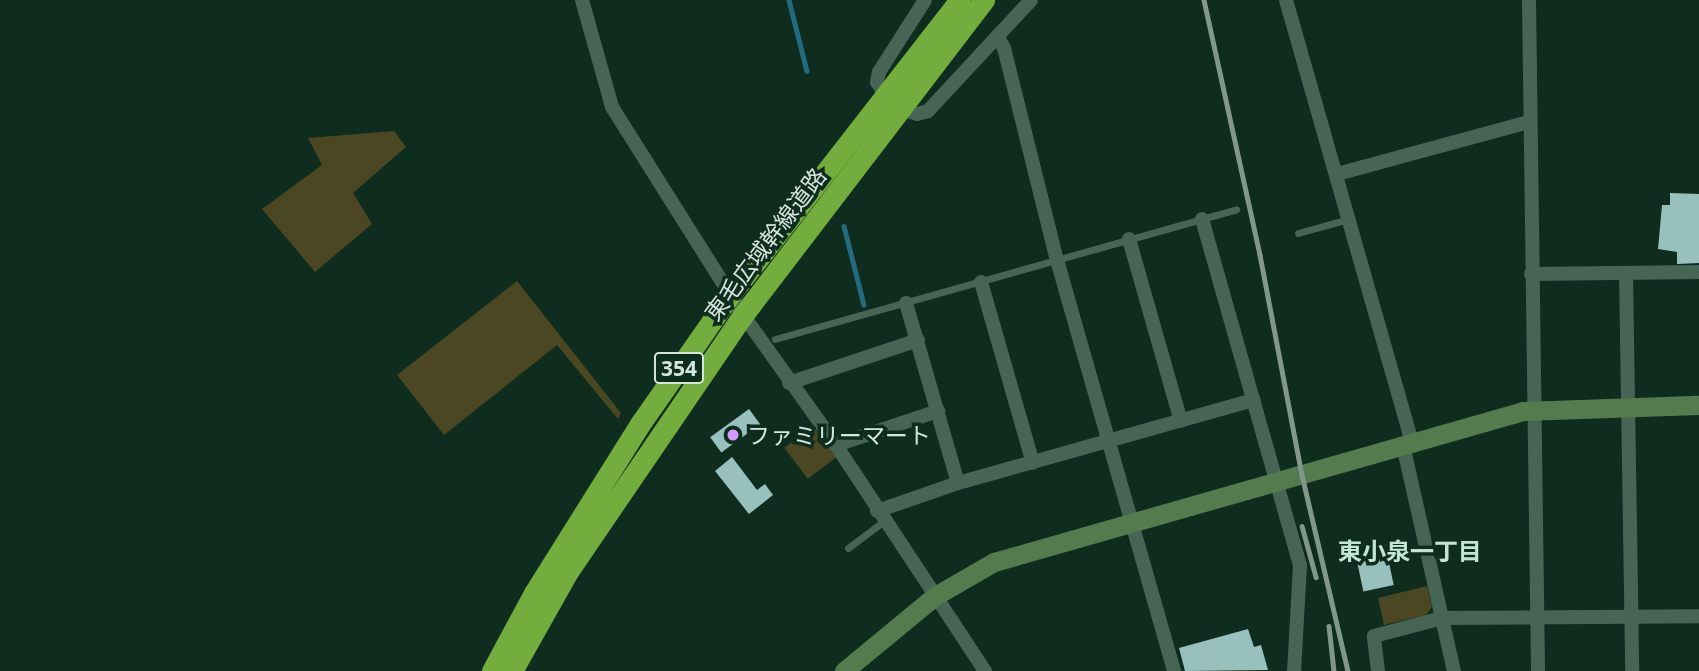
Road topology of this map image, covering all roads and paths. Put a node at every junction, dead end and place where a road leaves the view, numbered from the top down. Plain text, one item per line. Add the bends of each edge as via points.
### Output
1 (582, 0) edge
2 (925, 0) edge
3 (960, 0) edge
4 (984, 0) edge
5 (1031, 0) edge
6 (1286, 0) edge
7 (1529, 0) edge
8 (997, 36) junction
9 (895, 102) junction
10 (1529, 122) junction
11 (1337, 174) junction
12 (1236, 209) dead end
13 (1350, 218) junction
14 (1202, 219) junction
15 (1298, 233) dead end
16 (1129, 239) junction
17 (1057, 260) junction
18 (1699, 272) edge
19 (1626, 273) junction
20 (1531, 274) junction
21 (981, 282) junction
22 (730, 295) junction
23 (906, 303) junction
24 (743, 315) junction
25 (775, 339) dead end
26 (918, 340) junction
27 (789, 383) junction
28 (1254, 400) junction
29 (1699, 405) edge
30 (1629, 407) junction
31 (1534, 408) junction
32 (938, 411) junction
33 (1181, 421) junction
34 (1111, 440) junction
35 (1408, 444) junction
36 (836, 445) junction
37 (1033, 463) junction
38 (1277, 481) junction
39 (958, 483) junction
40 (880, 516) junction
41 (1132, 522) junction
42 (848, 548) dead end
43 (934, 596) junction
44 (1632, 616) junction
45 (1699, 616) edge
46 (1442, 618) junction
47 (1537, 618) junction
48 (492, 671) edge
49 (512, 671) edge
50 (844, 671) edge
51 (985, 671) edge
52 (1174, 671) edge
53 (1294, 671) edge
54 (1378, 671) edge
55 (1454, 671) edge
56 (1538, 671) edge
57 (1632, 671) edge

1 - 22 street via 612,107
2 - 9 street via 879,72 877,82
3 - 9 highway, 東毛広域幹線道路 / 354
4 - 9 highway, 東毛広域幹線道路 / 354
5 - 8 street
6 - 11 street
7 - 10 street
8 - 9 street via 928,111 917,114
8 - 17 street via 1004,48
9 - 22 highway, 東毛広域幹線道路 / 354
9 - 24 highway, 東毛広域幹線道路 / 354
10 - 11 street
10 - 20 street
11 - 13 street
12 - 14 lane
13 - 15 lane
13 - 35 street
14 - 16 lane
14 - 28 street
16 - 17 lane
16 - 33 street
17 - 21 lane
17 - 34 street
18 - 19 street
19 - 20 street
19 - 30 street
20 - 31 street
21 - 23 lane
21 - 37 street
22 - 24 street
22 - 48 highway, 東毛広域幹線道路 / 354 via 593,496
23 - 25 lane
23 - 26 street
24 - 27 street
24 - 49 highway, 東毛広域幹線道路 / 354 via 569,570
26 - 27 street
26 - 32 street
27 - 36 street
28 - 33 street
28 - 38 street
29 - 30 street
30 - 31 street
30 - 44 street
31 - 35 street
31 - 47 street
32 - 36 street
32 - 39 street
33 - 34 street
34 - 37 street
34 - 41 street
35 - 38 street
35 - 46 street
36 - 40 street
37 - 39 street
38 - 41 street
38 - 53 street via 1300,565
39 - 40 street
40 - 42 lane
40 - 43 street
41 - 43 street via 994,562
41 - 52 street
43 - 50 street
43 - 51 street
44 - 45 street
44 - 47 street
44 - 57 street
46 - 47 street
46 - 54 street via 1374,636
46 - 55 street
47 - 56 street

